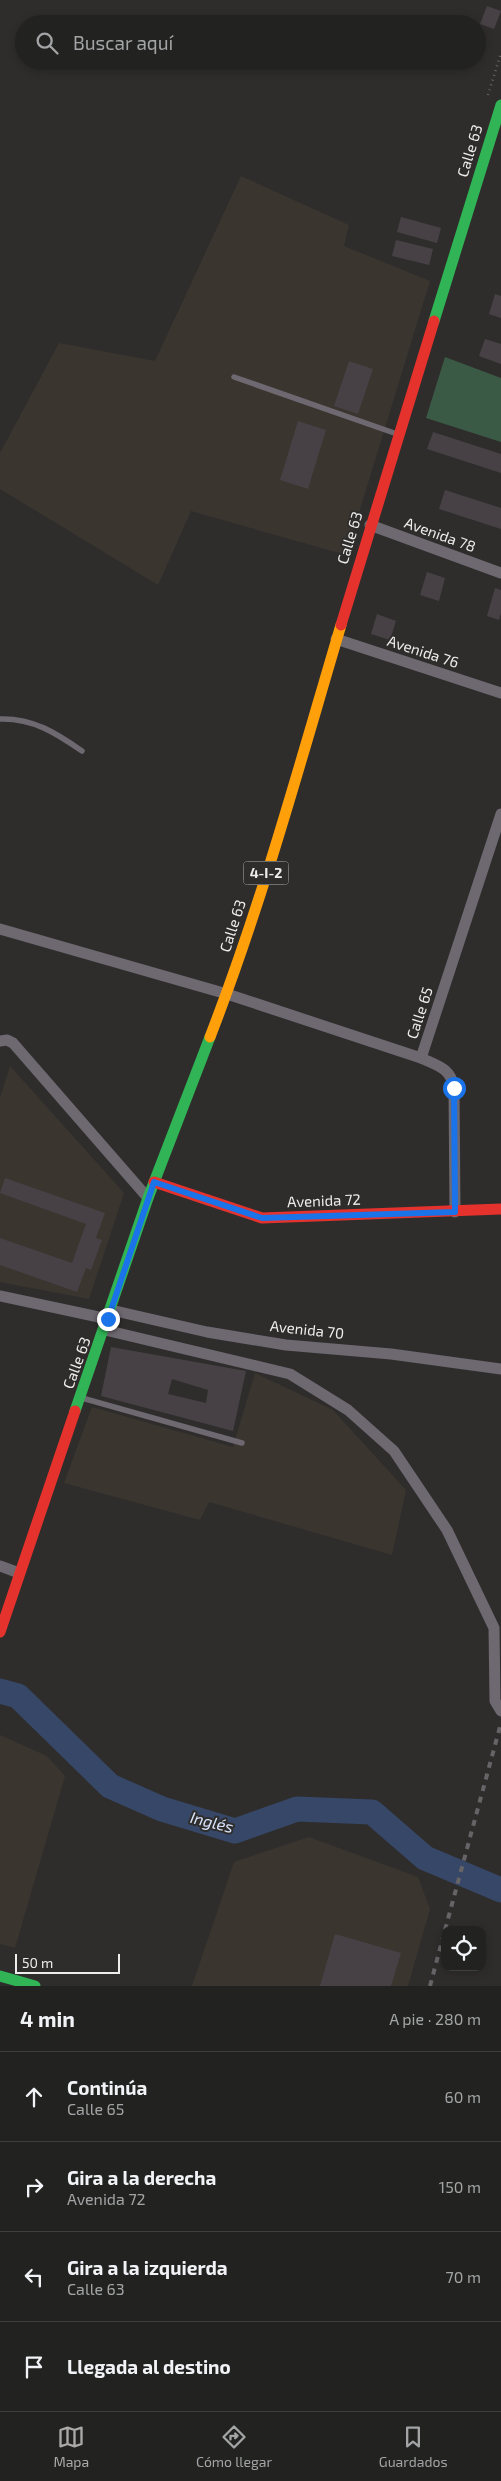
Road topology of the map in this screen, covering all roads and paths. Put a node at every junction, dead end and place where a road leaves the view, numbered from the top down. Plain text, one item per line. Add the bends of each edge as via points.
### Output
1 (501, 105) edge
2 (496, 136) edge
3 (234, 377) dead end
4 (399, 434) junction
5 (370, 525) junction
6 (501, 573) edge
7 (336, 639) junction
8 (501, 693) edge
9 (0, 719) edge
10 (82, 751) dead end
11 (501, 814) edge
12 (0, 929) edge
13 (227, 994) junction
14 (4, 1040) edge
15 (422, 1058) junction
16 (154, 1182) junction
17 (148, 1198) junction
18 (501, 1208) edge
19 (455, 1212) junction
20 (0, 1296) edge
21 (108, 1320) junction
22 (501, 1369) edge
23 (80, 1398) junction
24 (242, 1443) dead end
25 (0, 1566) edge
26 (19, 1573) junction
27 (0, 1632) edge
28 (501, 1711) edge
29 (0, 1976) edge
30 (34, 1986) edge

1 - 2 main road, Calle 63 / 4-I-2
2 - 4 main road, Calle 63 / 4-I-2
3 - 4 lane
4 - 5 main road, Calle 63 / 4-I-2
5 - 6 street, Avenida 78
5 - 7 main road, Calle 63 / 4-I-2
7 - 8 street, Avenida 76
7 - 13 main road, Calle 63 / 4-I-2 via 284,819
9 - 10 lane via 13,718 37,724
11 - 15 street, Calle 65
12 - 13 street
13 - 15 street
13 - 16 main road, Calle 63 / 4-I-2
14 - 17 street via 13,1043
15 - 19 street, Calle 65 via 444,1069 453,1080
16 - 17 main road, Calle 63 / 4-I-2
16 - 19 main road, Avenida 72 via 262,1218
17 - 21 main road, Calle 63 / 4-I-2
18 - 19 main road, Avenida 72
20 - 21 street
21 - 22 street, Avenida 70 via 286,1345 391,1354
21 - 23 main road, Calle 63 / 4-I-2
21 - 28 street via 290,1374 348,1410 394,1451 447,1530 494,1628 495,1700
23 - 24 lane
23 - 26 main road, Calle 63 / 4-I-2
25 - 26 street
26 - 27 main road, Calle 63 / 4-I-2
29 - 30 main road

